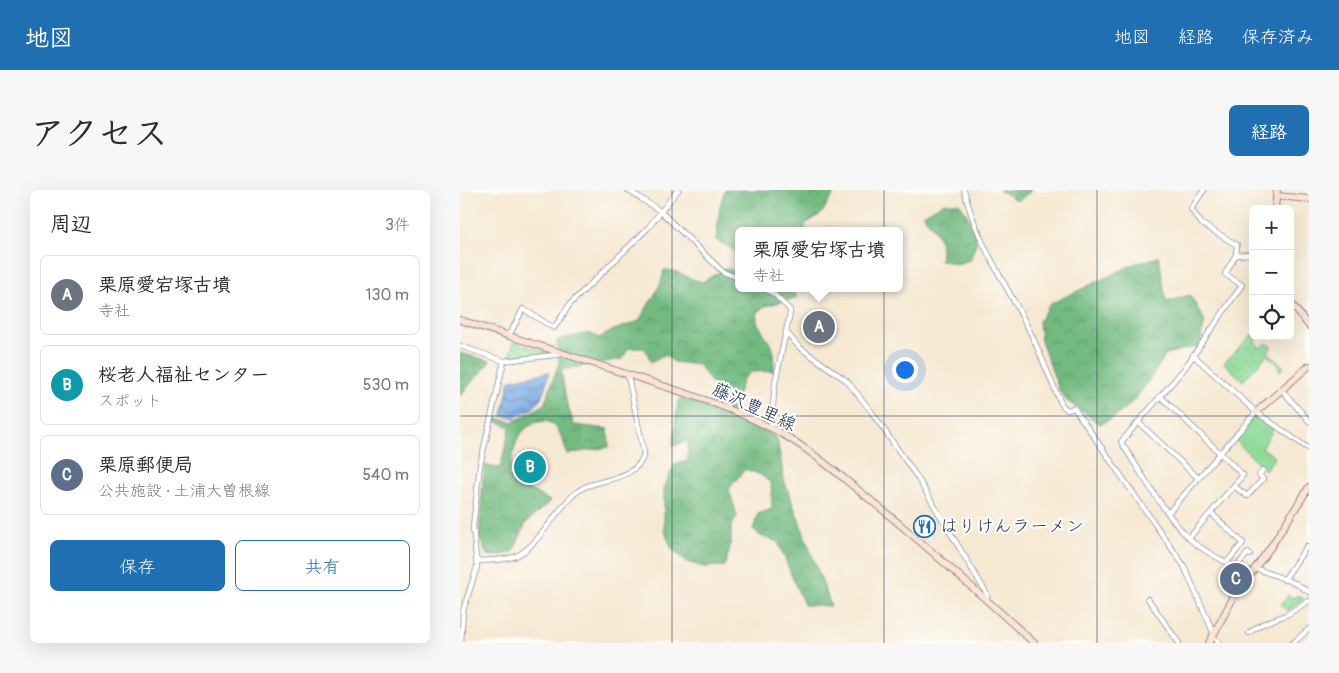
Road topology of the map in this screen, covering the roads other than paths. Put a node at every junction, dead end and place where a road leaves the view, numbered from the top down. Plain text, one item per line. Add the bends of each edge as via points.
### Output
1 (628, 190) edge
2 (678, 190) edge
3 (964, 190) edge
4 (1204, 190) edge
5 (1277, 193) edge
6 (1309, 199) edge
7 (660, 211) junction
8 (1249, 254) edge
9 (1236, 255) junction
10 (735, 276) edge
11 (770, 292) edge
12 (1294, 307) edge
13 (460, 320) edge
14 (1309, 326) edge
15 (788, 333) junction
16 (506, 334) junction
17 (460, 346) edge
18 (564, 353) junction
19 (1193, 355) junction
20 (504, 361) junction
21 (1307, 371) edge
22 (628, 376) junction
23 (1282, 389) junction
24 (1160, 396) junction
25 (1256, 412) junction
26 (1309, 421) edge
27 (1138, 422) junction
28 (771, 428) junction
29 (1309, 442) edge
30 (1307, 447) edge
31 (1221, 452) junction
32 (1263, 470) dead end
33 (1198, 478) junction
34 (1234, 486) junction
35 (1309, 487) edge
36 (1169, 512) junction
37 (1211, 513) junction
38 (1189, 538) junction
39 (1307, 546) dead end
40 (1250, 555) dead end
41 (477, 561) junction
42 (1227, 562) junction
43 (1236, 567) junction
44 (1255, 568) junction
45 (1250, 574) junction
46 (1284, 580) junction
47 (1309, 592) edge
48 (1148, 599) dead end
49 (987, 600) junction
50 (1309, 601) edge
51 (1309, 629) edge
52 (1249, 633) dead end
53 (1214, 635) junction
54 (461, 643) edge
55 (1034, 643) edge
56 (1179, 643) edge
57 (1208, 643) edge
58 (1219, 643) edge
59 (1293, 643) edge

1 - 7 street
2 - 7 street
3 - 53 street via 975,229 1027,325 1062,405 1067,410 1074,408 1184,566
4 - 9 street via 1190,209 1202,224 1237,245
5 - 6 main road
7 - 10 street via 723,272
7 - 16 street via 648,228 570,304 554,328 523,308 511,332
8 - 9 street
9 - 19 street via 1225,274 1242,285
11 - 15 street via 790,310
12 - 14 main road
13 - 16 main road, 藤沢豊里線
15 - 28 street via 775,382
15 - 49 street via 799,347 847,381 871,411 921,484 988,594
16 - 18 main road, 藤沢豊里線
17 - 20 street
18 - 20 street
18 - 22 main road, 藤沢豊里線
19 - 24 street
19 - 25 street
20 - 41 street via 480,465 473,527
21 - 23 main road
22 - 28 main road, 藤沢豊里線 via 725,407
22 - 41 street via 644,453 637,469 585,487 575,494 539,536 516,556
23 - 25 main road
23 - 26 street
24 - 27 street
24 - 31 street
25 - 30 street
25 - 31 street
27 - 33 street
27 - 36 street via 1121,442
28 - 49 main road, 藤沢豊里線 via 827,465
29 - 30 street
31 - 33 street
31 - 34 street via 1243,475
32 - 34 street via 1259,475 1264,479 1247,496
33 - 36 street
34 - 37 street
35 - 44 main road
36 - 38 street
37 - 38 street
37 - 42 street via 1242,543
38 - 42 street
39 - 46 street
40 - 43 street via 1248,553
41 - 54 street via 461,618
42 - 43 street
43 - 45 street
44 - 45 main road
44 - 46 street
45 - 53 main road
46 - 47 street
48 - 56 street
49 - 55 main road, 藤沢豊里線
50 - 52 street
51 - 59 street
53 - 57 main road
53 - 58 street

